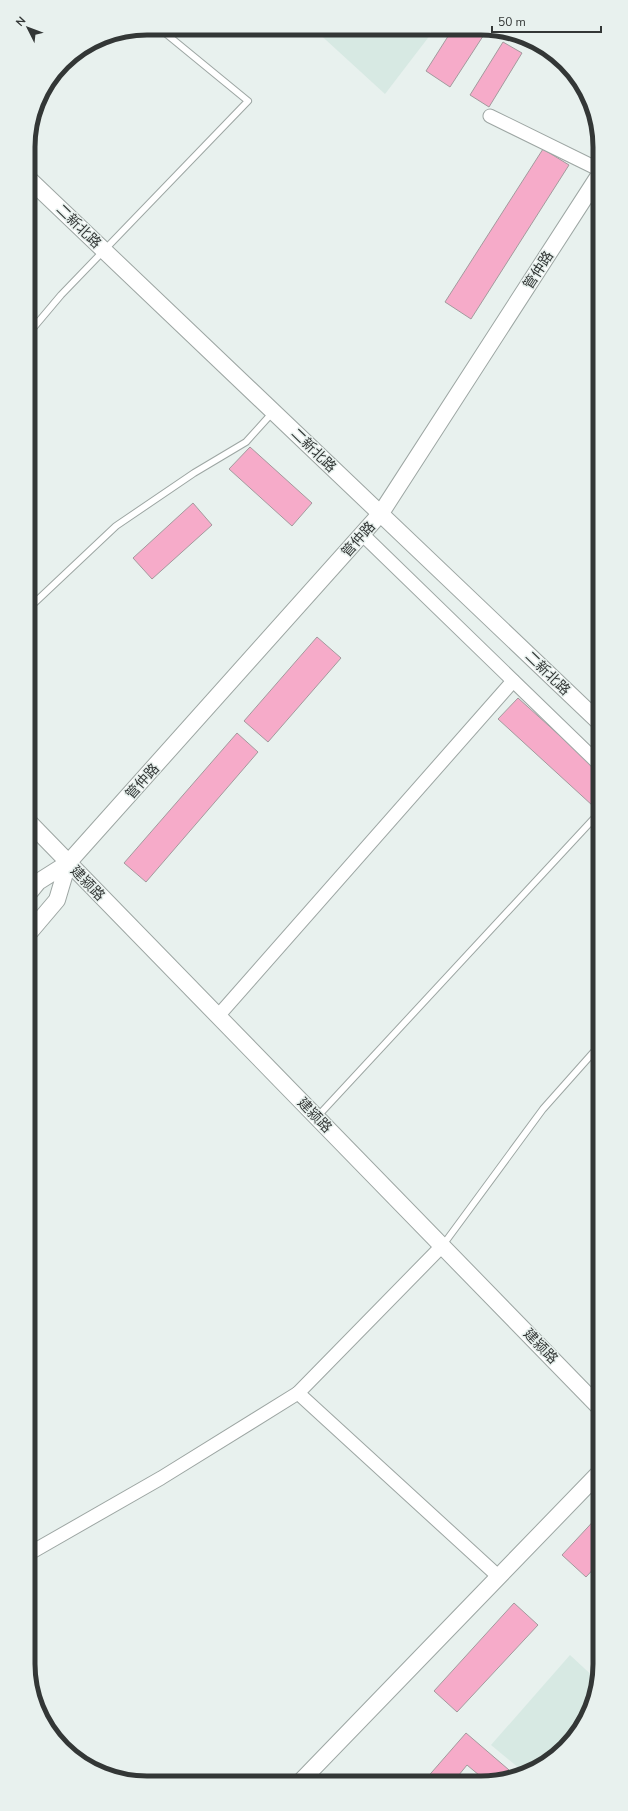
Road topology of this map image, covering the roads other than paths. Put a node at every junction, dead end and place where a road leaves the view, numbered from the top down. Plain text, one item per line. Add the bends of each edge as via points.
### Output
1 (168, 35) edge
2 (490, 116) dead end
3 (593, 167) edge
4 (35, 185) edge
5 (593, 185) edge
6 (104, 250) junction
7 (35, 325) edge
8 (273, 411) junction
9 (381, 513) junction
10 (362, 534) junction
11 (35, 602) edge
12 (513, 681) junction
13 (593, 716) edge
14 (593, 759) edge
15 (593, 819) edge
16 (35, 828) edge
17 (68, 863) junction
18 (35, 886) edge
19 (35, 926) edge
20 (218, 1016) junction
21 (593, 1053) edge
22 (317, 1117) junction
23 (443, 1245) junction
24 (298, 1393) junction
25 (593, 1401) edge
26 (593, 1480) edge
27 (35, 1550) edge
28 (499, 1577) junction
29 (306, 1776) edge

1 - 6 lane via 248,101
2 - 3 street
4 - 6 street, 二新北路
5 - 9 street, 管仲路
6 - 7 lane
6 - 8 street, 二新北路
8 - 9 street, 二新北路
8 - 11 lane via 246,442 194,473 116,526
9 - 10 street, 管仲路
9 - 13 street, 二新北路
10 - 12 street
10 - 17 street, 管仲路
12 - 14 street
12 - 20 street
15 - 22 lane
16 - 17 street, 建颍路
17 - 18 street, 管仲路
17 - 19 street, 管仲路 via 57,900
17 - 20 street, 建颍路
20 - 22 street, 建颍路
21 - 23 lane via 543,1109
22 - 23 street, 建颍路
23 - 24 street
23 - 25 street, 建颍路
24 - 27 street via 161,1478
24 - 28 street
26 - 28 street
28 - 29 street

